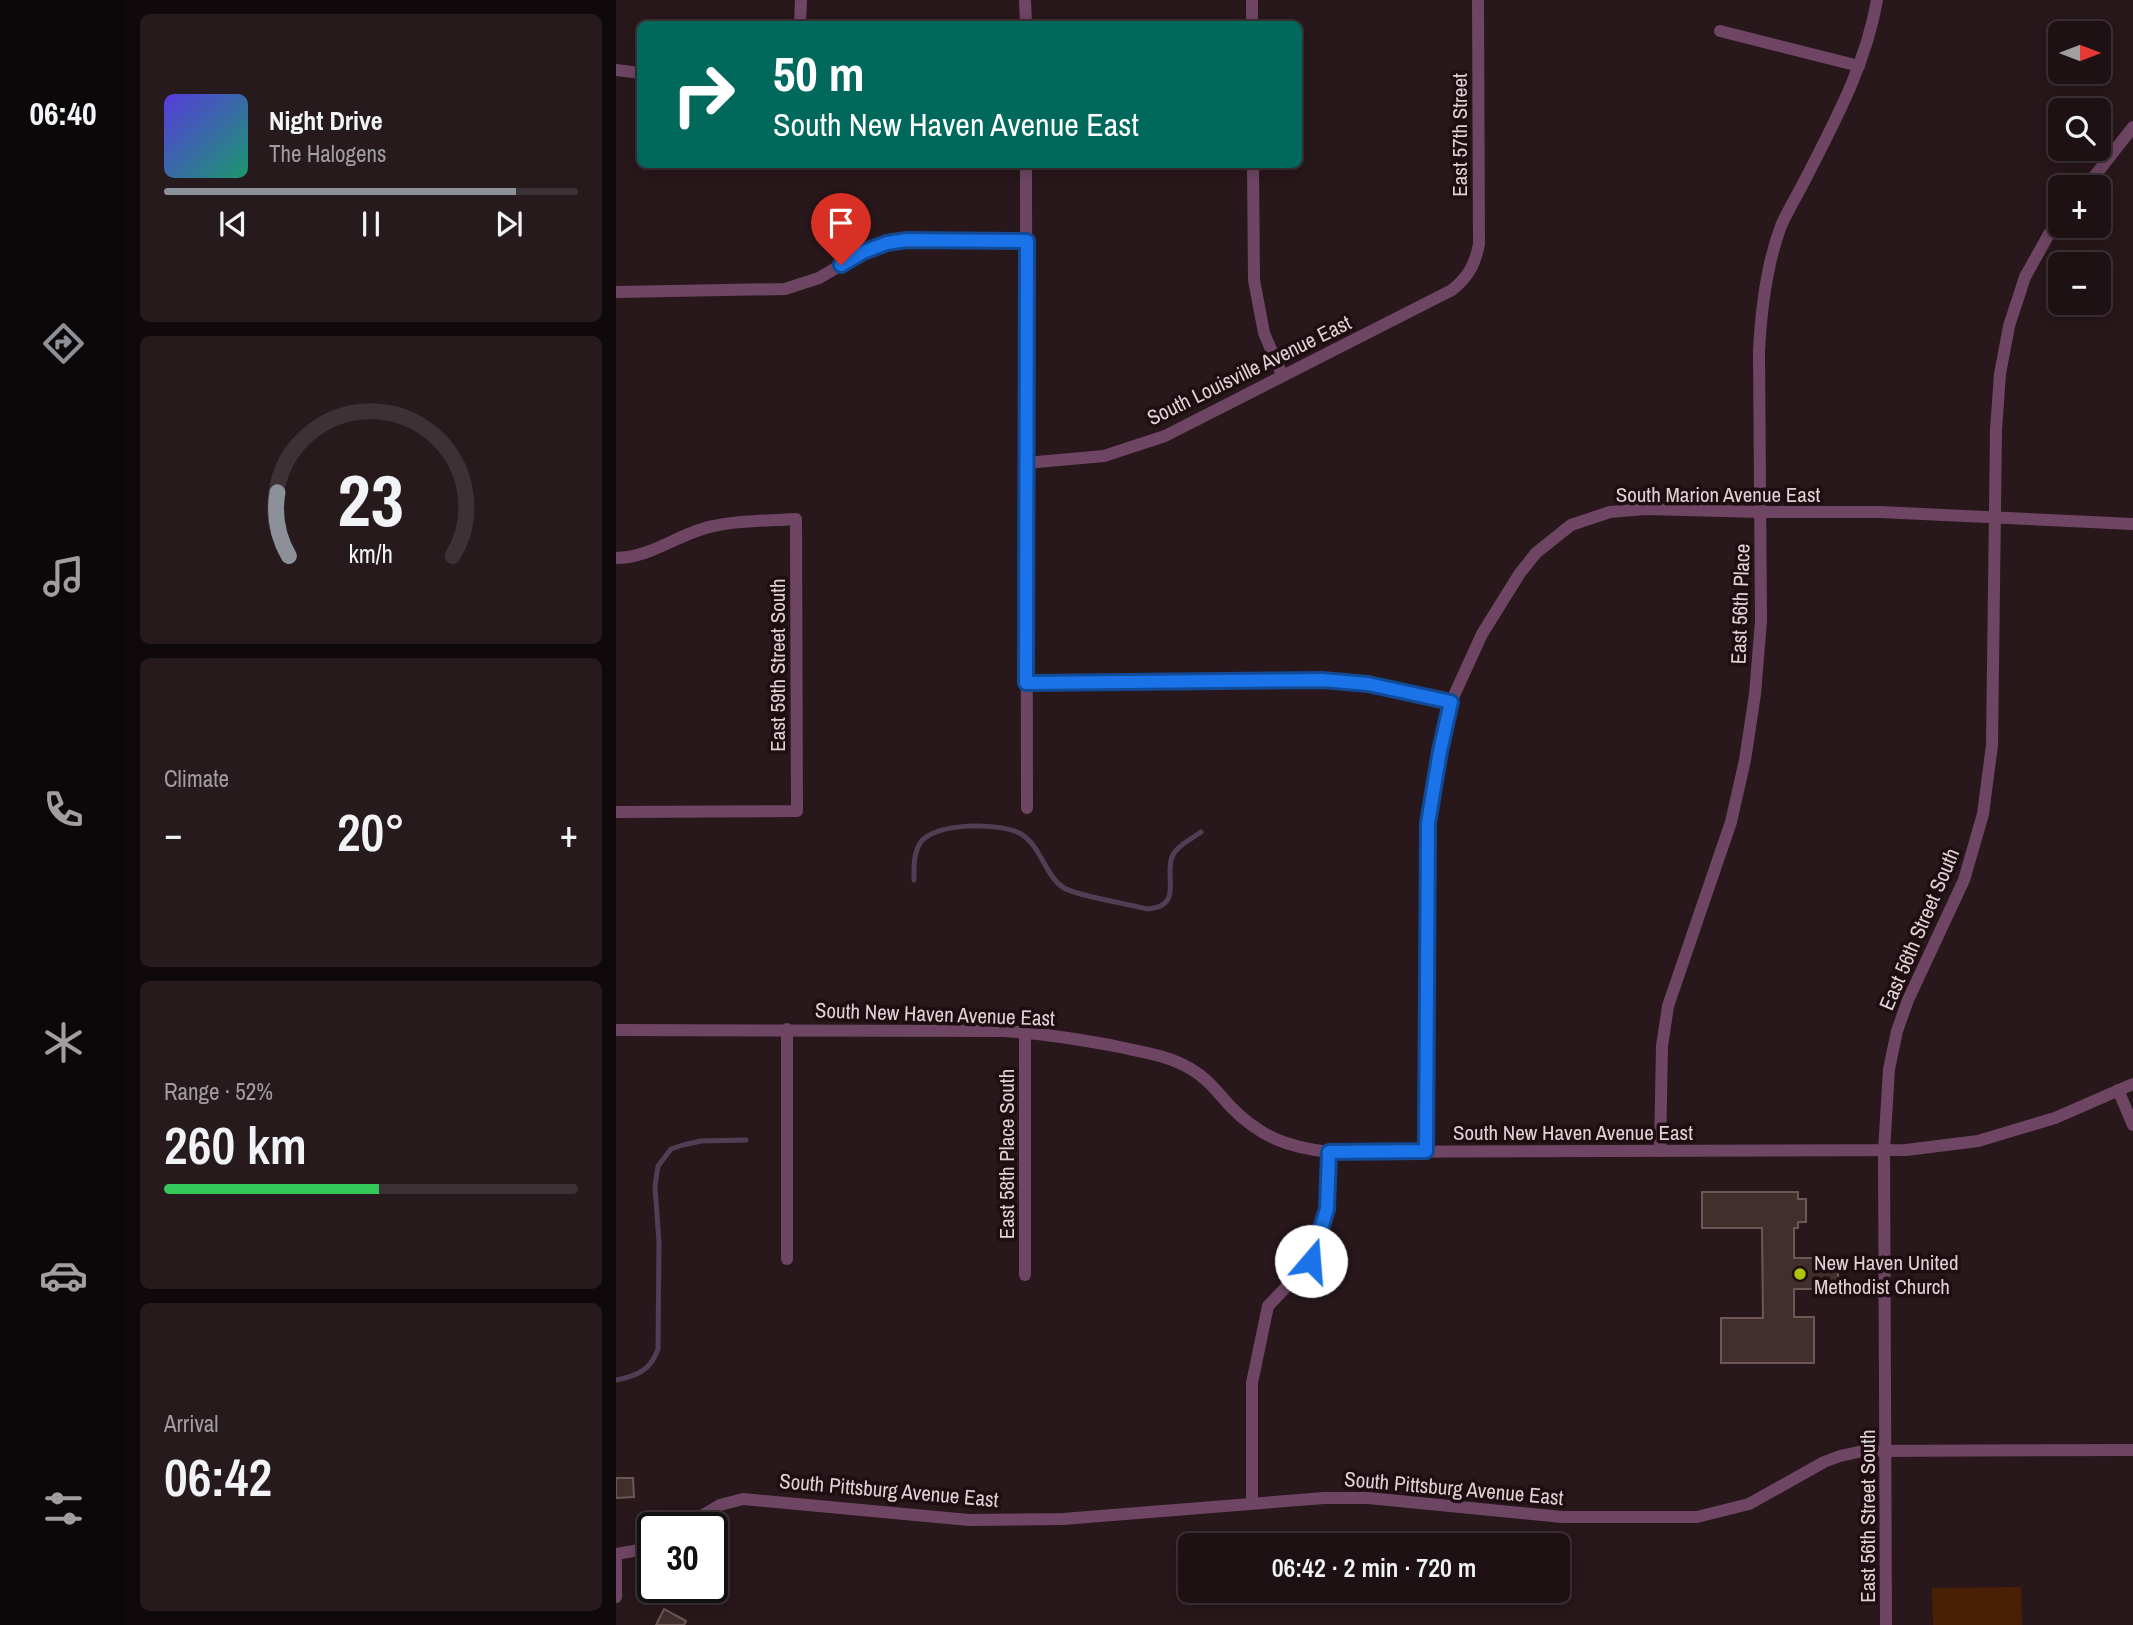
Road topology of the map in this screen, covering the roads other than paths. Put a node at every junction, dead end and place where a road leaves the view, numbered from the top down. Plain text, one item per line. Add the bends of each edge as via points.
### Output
1 (801, 0) edge
2 (1026, 0) edge
3 (1252, 0) edge
4 (1478, 0) edge
5 (1877, 0) edge
6 (800, 21) edge
7 (1026, 21) edge
8 (1252, 21) edge
9 (1720, 31) dead end
10 (1859, 66) junction
11 (616, 70) edge
12 (637, 73) edge
13 (2133, 127) edge
14 (1027, 168) edge
15 (1253, 168) edge
16 (2095, 175) edge
17 (2048, 236) edge
18 (1027, 241) junction
19 (1472, 269) joint
20 (616, 292) edge
21 (1282, 375) junction
22 (1026, 463) junction
23 (1761, 513) junction
24 (1996, 518) junction
25 (2133, 524) edge
26 (616, 558) edge
27 (1026, 683) junction
28 (1451, 702) junction
29 (1027, 808) dead end
30 (616, 812) edge
31 (787, 1028) junction
32 (616, 1030) edge
33 (1025, 1032) junction
34 (2133, 1084) edge
35 (2118, 1090) junction
36 (2133, 1125) edge
37 (1426, 1151) junction
38 (1660, 1151) junction
39 (1884, 1151) junction
40 (1329, 1152) junction
41 (787, 1259) dead end
42 (1025, 1275) dead end
43 (1886, 1450) junction
44 (2133, 1450) edge
45 (1252, 1503) junction
46 (710, 1512) edge
47 (637, 1550) edge
48 (616, 1554) edge
49 (616, 1560) edge
50 (616, 1597) edge
51 (1886, 1625) edge

1 - 6 street
2 - 7 street
3 - 8 street
4 - 19 street, East 57th Street via 1479,244
5 - 10 street, East 56th Place
9 - 10 street
10 - 23 street, East 56th Place via 1781,226 1769,270 1759,352
11 - 12 street
13 - 16 street
14 - 18 street
15 - 21 street via 1254,280 1264,333
17 - 24 street, East 56th Street South via 2025,277 2000,374
18 - 20 street via 887,243 819,278 785,289
18 - 22 street
19 - 21 street, South Louisville Avenue East via 1452,290
21 - 22 street, South Louisville Avenue East via 1130,449
22 - 27 street
23 - 24 street, South Marion Avenue East via 1880,512
23 - 28 street, South Marion Avenue East via 1645,509 1610,512 1571,525 1536,553 1520,573 1482,634
23 - 38 street, East 56th Place via 1761,621 1745,760 1731,822 1668,1006 1662,1046
24 - 25 street, South Marion Avenue East
24 - 39 street, East 56th Street South via 1992,745 1983,814 1964,880 1897,1031 1889,1069
26 - 30 street, East 59th Street South via 653,551 713,526 796,519 797,811
27 - 28 street via 1322,680 1368,684
27 - 29 street
28 - 37 street via 1428,823
31 - 32 street, South New Haven Avenue East
31 - 33 street, South New Haven Avenue East
31 - 41 street
33 - 40 street, South New Haven Avenue East via 1178,1062 1204,1079 1265,1135 1285,1145
33 - 42 street, East 58th Place South
34 - 35 street, South New Haven Avenue East
35 - 36 street
35 - 39 street, South New Haven Avenue East via 2055,1118 1978,1142
37 - 38 street, South New Haven Avenue East
37 - 40 street, South New Haven Avenue East
38 - 39 street, South New Haven Avenue East
39 - 43 street, East 56th Street South
40 - 45 street via 1327,1209 1311,1261 1268,1306 1252,1383
43 - 44 street, South Pittsburg Avenue East
43 - 45 street, South Pittsburg Avenue East via 1840,1456 1749,1504 1697,1517 1562,1517 1368,1498
43 - 51 street, East 56th Street South
45 - 46 street, South Pittsburg Avenue East via 1063,1519 969,1520 743,1499
47 - 48 street
49 - 50 street

